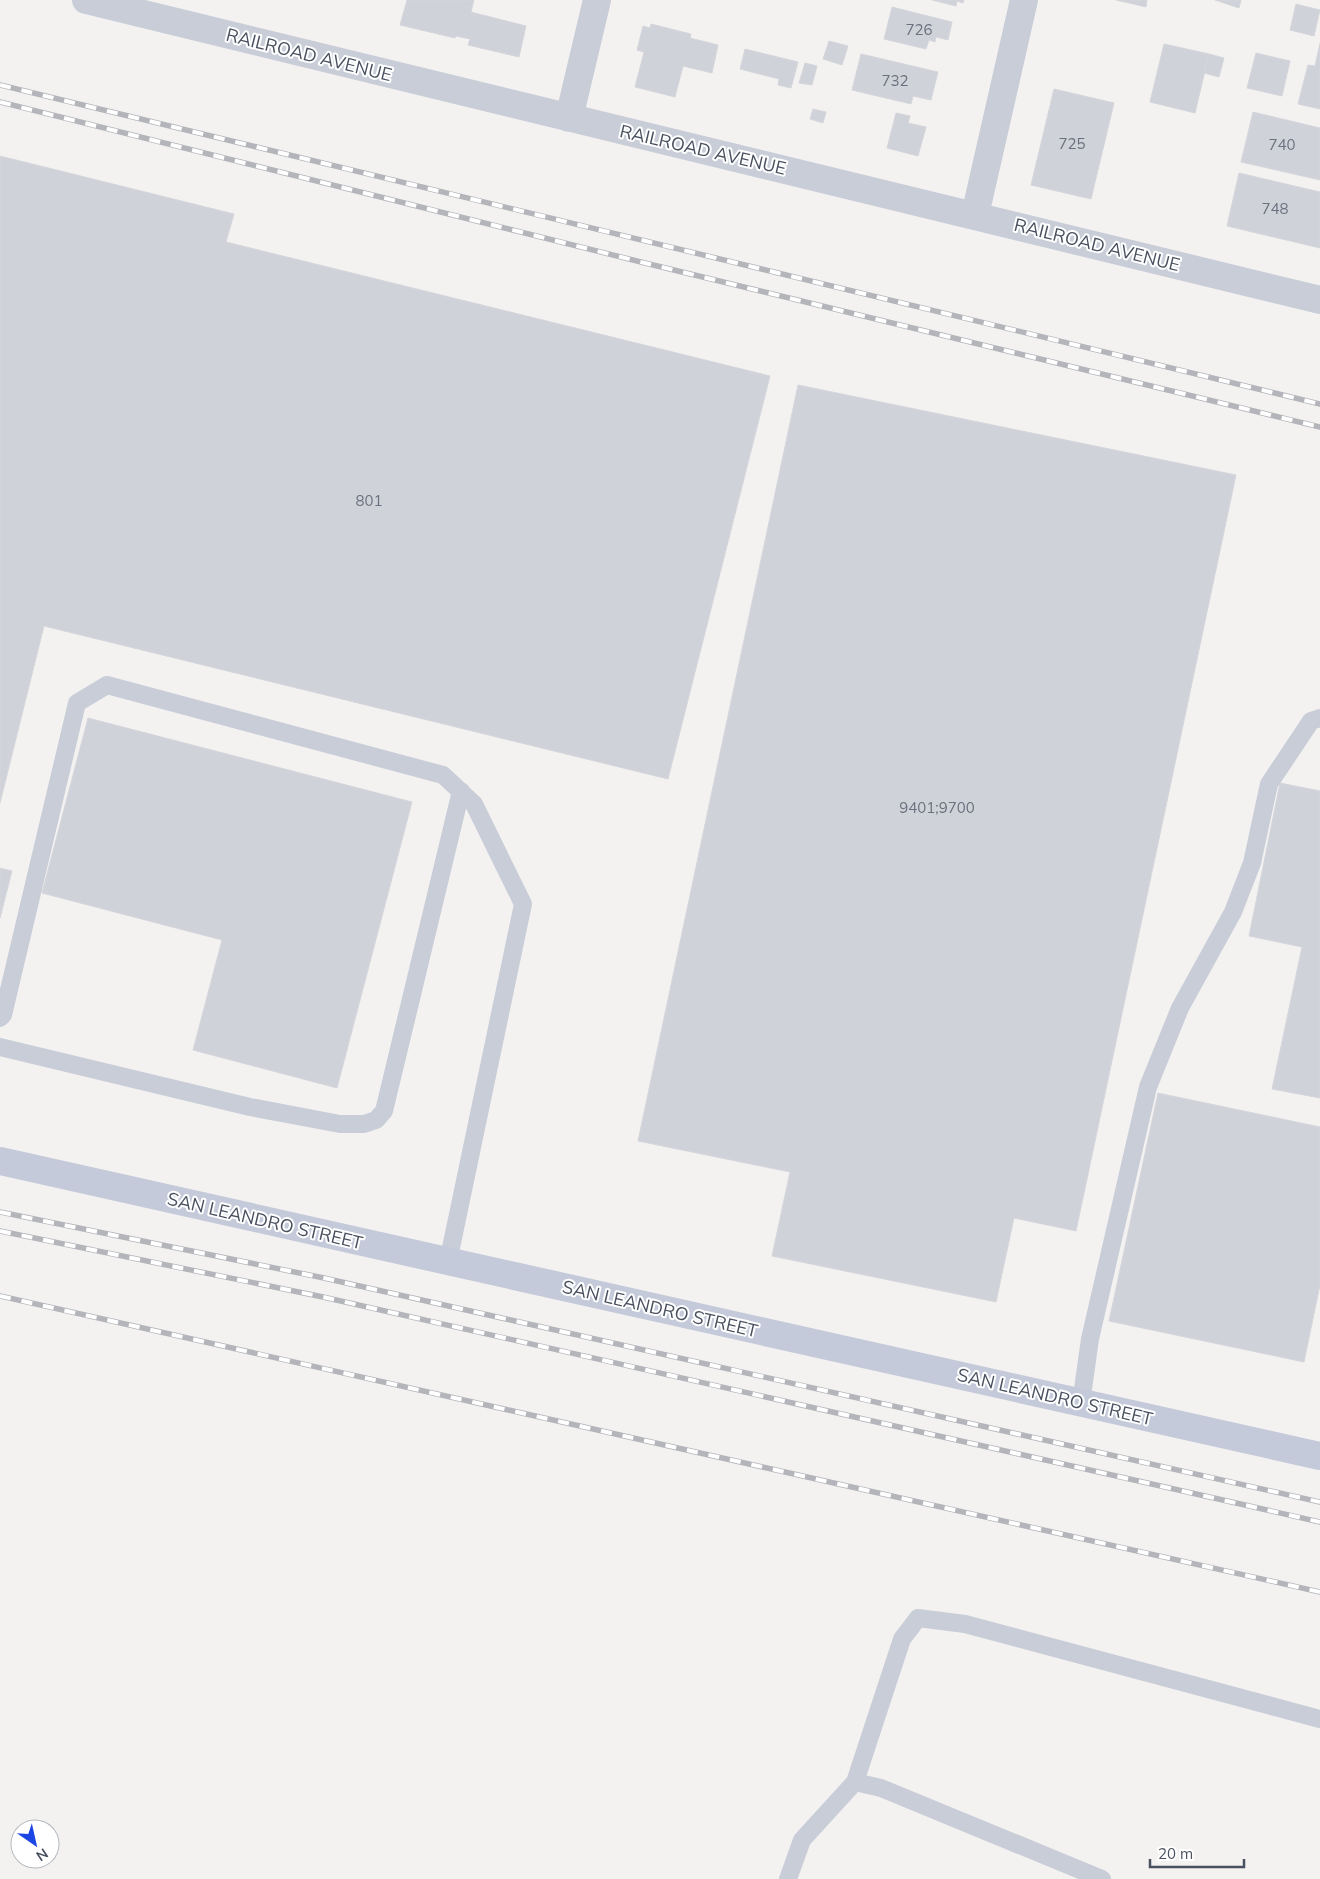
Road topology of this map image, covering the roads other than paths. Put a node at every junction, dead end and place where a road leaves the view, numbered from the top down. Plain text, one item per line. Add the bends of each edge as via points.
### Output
1 (86, 0) edge
2 (597, 0) edge
3 (1024, 0) edge
4 (154, 8) edge
5 (569, 118) junction
6 (975, 216) junction
7 (1320, 300) edge
8 (1320, 718) edge
9 (461, 791) junction
10 (0, 1018) edge
11 (0, 1047) edge
12 (0, 1161) edge
13 (448, 1262) junction
14 (1081, 1403) junction
15 (1320, 1456) edge
16 (1320, 1719) edge
17 (855, 1782) junction
18 (788, 1879) edge
19 (1102, 1879) edge

1 - 4 street, RAILROAD AVENUE
2 - 5 street
3 - 6 street
4 - 5 street, RAILROAD AVENUE
5 - 6 street, RAILROAD AVENUE
6 - 7 street, RAILROAD AVENUE
8 - 14 lane via 1311,721 1268,784 1252,863 1233,912 1180,1008 1148,1087 1090,1339
9 - 10 lane via 443,775 107,685 77,703
9 - 11 lane via 384,1111 376,1120 364,1124 340,1124
9 - 13 lane via 474,804 523,904
12 - 13 main road, SAN LEANDRO STREET
13 - 14 main road, SAN LEANDRO STREET
14 - 15 main road, SAN LEANDRO STREET
16 - 17 lane via 965,1624 918,1618 902,1639
17 - 18 lane via 802,1840
17 - 19 lane via 882,1788

